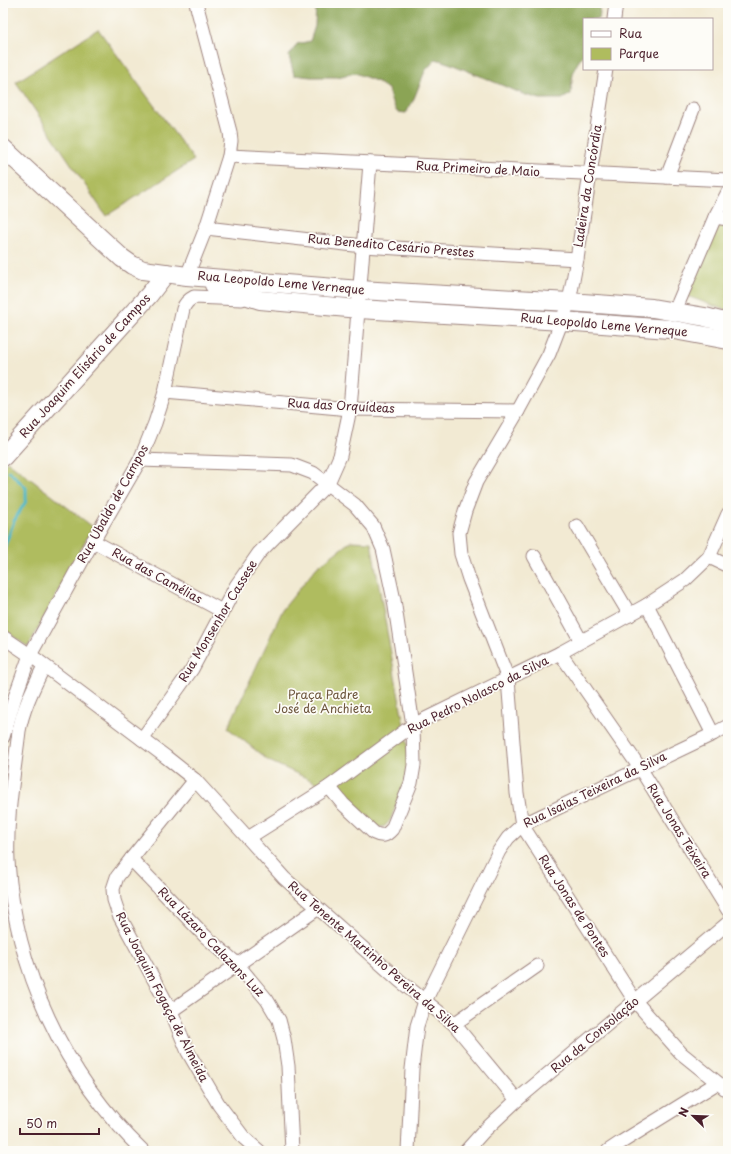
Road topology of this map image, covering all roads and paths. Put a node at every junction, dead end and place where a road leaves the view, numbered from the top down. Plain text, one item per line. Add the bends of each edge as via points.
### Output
1 (196, 3) edge
2 (616, 3) edge
3 (614, 18) edge
4 (606, 70) edge
5 (693, 109) dead end
6 (3, 148) edge
7 (229, 156) junction
8 (370, 163) junction
9 (590, 174) junction
10 (667, 178) junction
11 (728, 180) edge
12 (728, 192) edge
13 (715, 217) junction
14 (728, 219) edge
15 (206, 228) junction
16 (363, 246) junction
17 (577, 259) junction
18 (166, 273) junction
19 (187, 276) junction
20 (360, 290) junction
21 (260, 300) junction
22 (569, 302) junction
23 (359, 309) junction
24 (674, 312) junction
25 (562, 321) junction
26 (728, 323) edge
27 (728, 340) edge
28 (165, 392) junction
29 (350, 409) junction
30 (518, 411) junction
31 (3, 457) edge
32 (140, 460) junction
33 (328, 483) junction
34 (728, 514) edge
35 (577, 526) dead end
36 (93, 541) junction
37 (534, 556) dead end
38 (709, 557) junction
39 (728, 566) edge
40 (647, 605) junction
41 (222, 612) junction
42 (630, 615) junction
43 (3, 636) edge
44 (581, 642) junction
45 (560, 653) junction
46 (30, 655) junction
47 (44, 666) junction
48 (508, 679) junction
49 (413, 725) junction
50 (728, 726) edge
51 (713, 734) junction
52 (3, 737) edge
53 (142, 739) junction
54 (640, 768) junction
55 (195, 780) junction
56 (328, 787) junction
57 (522, 825) junction
58 (248, 838) junction
59 (131, 859) junction
60 (317, 909) junction
61 (728, 910) edge
62 (728, 922) edge
63 (236, 964) junction
64 (537, 966) dead end
65 (425, 1001) junction
66 (635, 1001) junction
67 (171, 1011) junction
68 (454, 1024) junction
69 (717, 1083) junction
70 (728, 1091) edge
71 (518, 1100) junction
72 (143, 1151) edge
73 (259, 1151) edge
74 (292, 1151) edge
75 (408, 1151) edge
76 (466, 1151) edge
77 (608, 1151) edge

1 - 7 street via 230,132
2 - 3 street
4 - 9 street, Ladeira da Concórdia
5 - 10 street
6 - 18 main road via 122,258 143,270
7 - 8 street, Rua Primeiro de Maio
7 - 15 street
8 - 9 street, Rua Primeiro de Maio
8 - 16 street, Rua Monsenhor Cassese
9 - 10 street, Rua Primeiro de Maio
9 - 17 street, Ladeira da Concórdia
10 - 11 street, Rua Primeiro de Maio
12 - 13 street
13 - 14 street
13 - 24 street
15 - 16 street, Rua Benedito Cesário Prestes
15 - 19 street
16 - 17 street, Rua Benedito Cesário Prestes
16 - 20 street, Rua Monsenhor Cassese
17 - 22 street, Ladeira da Concórdia
18 - 19 main road
18 - 31 main road, Rua Joaquim Elisário de Campos
19 - 20 main road, Rua Leopoldo Leme Verneque
19 - 21 main road, Rua Leopoldo Leme Verneque
20 - 22 main road, Rua Leopoldo Leme Verneque
20 - 23 street, Rua Monsenhor Cassese
21 - 23 main road, Rua Leopoldo Leme Verneque
21 - 28 street, Rua Ubaldo de Campos via 194,297 189,299 183,309
22 - 24 main road, Rua Leopoldo Leme Verneque
22 - 25 street, Ladeira da Concórdia
23 - 25 main road, Rua Leopoldo Leme Verneque
23 - 29 street, Rua Monsenhor Cassese
24 - 26 main road, Rua Leopoldo Leme Verneque
25 - 27 main road, Rua Leopoldo Leme Verneque via 669,329
25 - 30 street, Ladeira da Concórdia via 549,354
28 - 29 street, Rua das Orquídeas
28 - 32 street, Rua Ubaldo de Campos
29 - 30 street, Rua das Orquídeas
29 - 33 street, Rua Monsenhor Cassese via 340,456
30 - 48 street, Rua Jonas de Pontes via 476,482 459,533 461,554 469,579
32 - 33 street via 292,465 313,473
32 - 36 street, Rua Ubaldo de Campos
33 - 41 street, Rua Monsenhor Cassese via 258,553
33 - 49 street via 355,505 373,526 383,548 394,600
34 - 38 street
35 - 42 street
36 - 41 street, Rua das Camélias
36 - 46 street, Rua Ubaldo de Campos
37 - 44 street
38 - 39 street
38 - 40 street, Rua Pedro Nolasco da Silva via 685,580
40 - 42 street, Rua Pedro Nolasco da Silva
40 - 51 street
41 - 53 street, Rua Monsenhor Cassese via 192,669
42 - 44 street, Rua Pedro Nolasco da Silva
43 - 46 street, Rua Tenente Martinho Pereira da Silva
44 - 45 street, Rua Pedro Nolasco da Silva
45 - 48 street, Rua Pedro Nolasco da Silva
45 - 54 street, Rua Jonas Teixeira
46 - 47 street, Rua Tenente Martinho Pereira da Silva
46 - 52 street, Rua Ubaldo de Campos
47 - 53 street, Rua Tenente Martinho Pereira da Silva
47 - 72 street via 26,704 19,731 9,818 8,860 13,902 28,967 47,1015 80,1076 125,1134
48 - 49 street, Rua Pedro Nolasco da Silva
48 - 57 street, Rua Jonas de Pontes
49 - 56 street, Rua Pedro Nolasco da Silva
49 - 56 street via 414,765 411,783 392,829 387,835 380,836 374,833
50 - 51 street, Rua Isaias Teixeira da Silva
51 - 54 street, Rua Isaias Teixeira da Silva
53 - 55 street, Rua Tenente Martinho Pereira da Silva
54 - 57 street, Rua Isaias Teixeira da Silva
54 - 61 street, Rua Jonas Teixeira
55 - 58 street, Rua Tenente Martinho Pereira da Silva
55 - 59 street, Rua Joaquim Fogaça de Almeida
56 - 58 street, Rua Pedro Nolasco da Silva
57 - 65 street, Rua Isaias Teixeira da Silva via 499,851
57 - 66 street, Rua Jonas de Pontes
58 - 60 street, Rua Tenente Martinho Pereira da Silva via 284,878
59 - 63 street, Rua Lázaro Calazans Luz via 205,936
59 - 67 street, Rua Joaquim Fogaça de Almeida via 113,888 114,900 119,915
60 - 63 street
60 - 65 street, Rua Tenente Martinho Pereira da Silva
62 - 66 street, Rua da Consolação
63 - 67 street
63 - 74 street, Rua Lázaro Calazans Luz via 267,1000 279,1020 288,1066
64 - 68 street
65 - 68 street, Rua Tenente Martinho Pereira da Silva
65 - 75 street, Rua Isaias Teixeira da Silva via 417,1026 412,1069
66 - 69 street, Rua Jonas de Pontes via 681,1053
66 - 71 street, Rua da Consolação
67 - 73 street, Rua Joaquim Fogaça de Almeida via 188,1052 219,1105 244,1138
68 - 71 street, Rua Tenente Martinho Pereira da Silva
69 - 70 street, Rua Jonas de Pontes
69 - 77 street
71 - 76 street, Rua da Consolação

